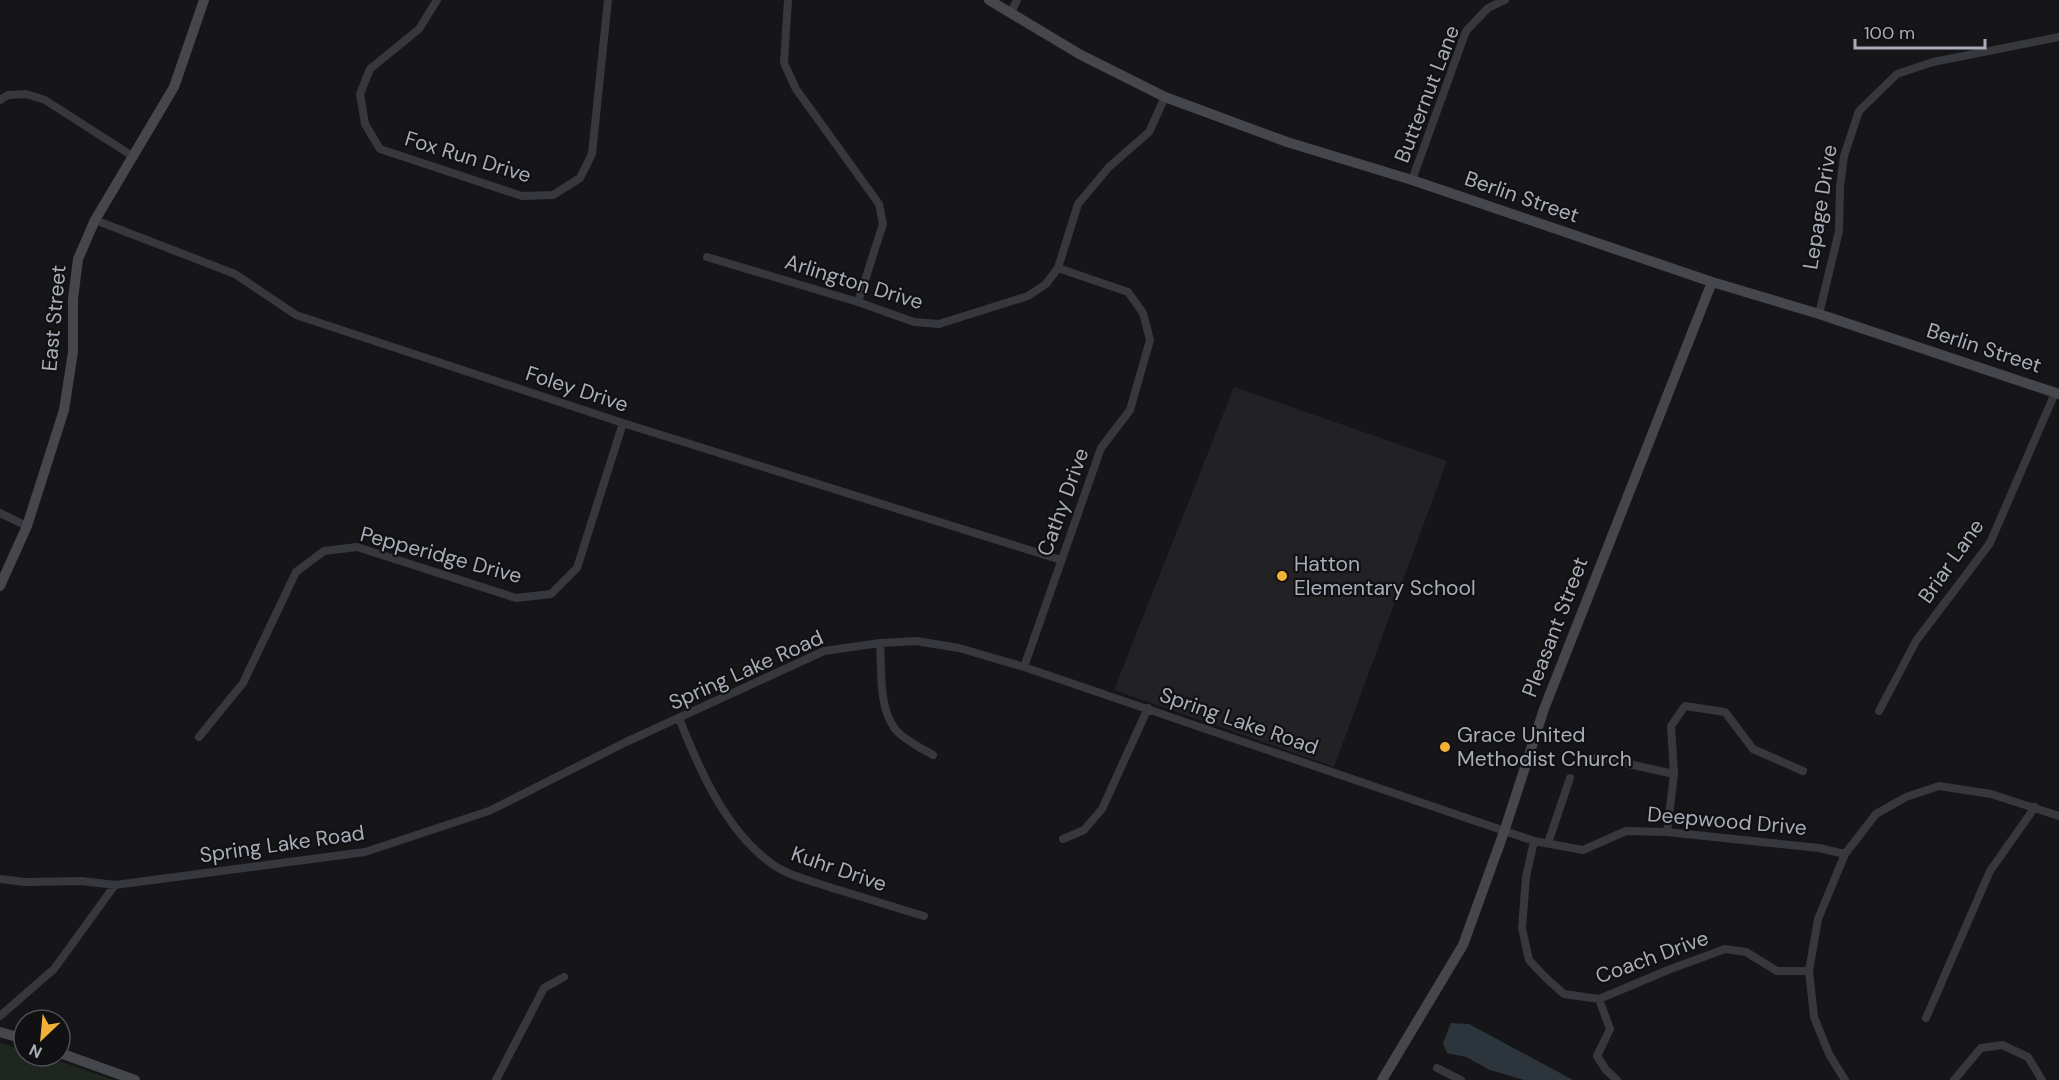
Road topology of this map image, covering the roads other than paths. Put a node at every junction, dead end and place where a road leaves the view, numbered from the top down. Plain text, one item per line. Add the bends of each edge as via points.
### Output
1 (204, 0) edge
2 (437, 0) edge
3 (608, 0) edge
4 (788, 0) edge
5 (989, 0) edge
6 (1017, 0) edge
7 (1504, 0) edge
8 (1011, 13) junction
9 (2059, 37) edge
10 (1165, 97) junction
11 (0, 100) edge
12 (134, 157) junction
13 (1412, 180) junction
14 (95, 220) junction
15 (707, 256) dead end
16 (1058, 268) junction
17 (1712, 282) junction
18 (858, 302) junction
19 (1819, 314) junction
20 (2057, 393) edge
21 (623, 423) junction
22 (0, 513) edge
23 (27, 526) junction
24 (1061, 560) junction
25 (0, 586) edge
26 (880, 643) junction
27 (1024, 667) junction
28 (1148, 708) junction
29 (1879, 711) dead end
30 (680, 718) junction
31 (199, 737) dead end
32 (933, 755) dead end
33 (1597, 757) dead end
34 (1803, 771) dead end
35 (1674, 774) junction
36 (1570, 778) dead end
37 (2035, 807) junction
38 (2059, 816) edge
39 (1504, 832) junction
40 (1667, 832) junction
41 (1063, 839) dead end
42 (1534, 841) junction
43 (1548, 843) junction
44 (1845, 854) junction
45 (0, 879) edge
46 (116, 885) junction
47 (924, 916) dead end
48 (1809, 972) junction
49 (564, 977) dead end
50 (1599, 999) junction
51 (0, 1016) edge
52 (1926, 1018) dead end
53 (72, 1057) edge
54 (1437, 1068) dead end
55 (135, 1080) edge
56 (496, 1080) edge
57 (1382, 1080) edge
58 (1461, 1080) edge
59 (1617, 1080) edge
60 (1845, 1080) edge
61 (1954, 1080) edge
62 (2042, 1080) edge

1 - 12 street, East Street via 174,87
2 - 3 street, Fox Run Drive via 419,29 370,69 360,94 365,124 380,149 522,196 553,195 580,178 592,154
4 - 18 street via 784,63 796,88 879,204 883,224
5 - 8 street, Berlin Street
6 - 8 street
7 - 13 street, Butternut Lane via 1488,8 1466,31
8 - 10 street, Berlin Street via 1081,55
9 - 19 street, Lepage Drive via 1934,62 1897,74 1859,111 1844,156 1839,231
10 - 13 street, Berlin Street via 1287,142
10 - 16 street, Arlington Drive via 1149,132 1109,167 1078,204
11 - 12 street via 8,95 26,94 45,100
12 - 14 street, East Street
13 - 17 street, Berlin Street
14 - 21 street, Foley Drive via 235,274 296,315
14 - 23 street, East Street via 78,259 73,351 64,410
15 - 18 street, Arlington Drive
16 - 18 street, Arlington Drive via 1046,284 1028,296 939,324 914,322
16 - 24 street, Cathy Drive via 1128,292 1143,313 1150,340 1130,410 1101,448
17 - 19 street, Berlin Street
17 - 39 street, Pleasant Street via 1544,709
19 - 20 street, Berlin Street
20 - 29 street, Briar Lane via 1990,543 1916,641
21 - 24 street, Foley Drive
21 - 31 street, Pepperidge Drive via 577,568 551,594 516,598 357,547 324,551 296,572 243,683
22 - 23 street
23 - 25 street, East Street
24 - 27 street, Cathy Drive
26 - 27 street, Spring Lake Road via 916,641 959,648
26 - 30 street, Spring Lake Road via 824,651
26 - 32 street via 885,709 896,729
27 - 28 street, Spring Lake Road
28 - 39 street, Spring Lake Road
28 - 41 street via 1102,809 1084,830
30 - 46 street, Spring Lake Road via 489,811 365,852
30 - 47 street, Kuhr Drive via 699,769 720,804 751,847 773,865 796,877
33 - 35 street
34 - 35 street via 1753,749 1725,711 1685,706 1671,726
35 - 40 street
36 - 43 street
37 - 38 street
37 - 44 street via 1991,794 1939,786 1906,797 1876,814
37 - 52 street via 1990,871
39 - 42 street, Deepwood Drive
39 - 57 street, Pleasant Street via 1463,945
40 - 43 street, Deepwood Drive via 1626,831 1583,850
40 - 44 street, Deepwood Drive
42 - 43 street, Deepwood Drive
42 - 50 street, Coach Drive via 1526,877 1522,928 1529,960 1564,994
44 - 48 street via 1818,919
45 - 46 street, Spring Lake Road
46 - 51 street via 54,969
48 - 50 street, Coach Drive via 1777,971 1746,952 1725,950
48 - 60 street via 1814,1017
49 - 56 street via 544,988
50 - 59 street via 1610,1029 1597,1056
53 - 55 street
54 - 58 street
61 - 62 street via 1981,1048 2002,1045 2028,1057

